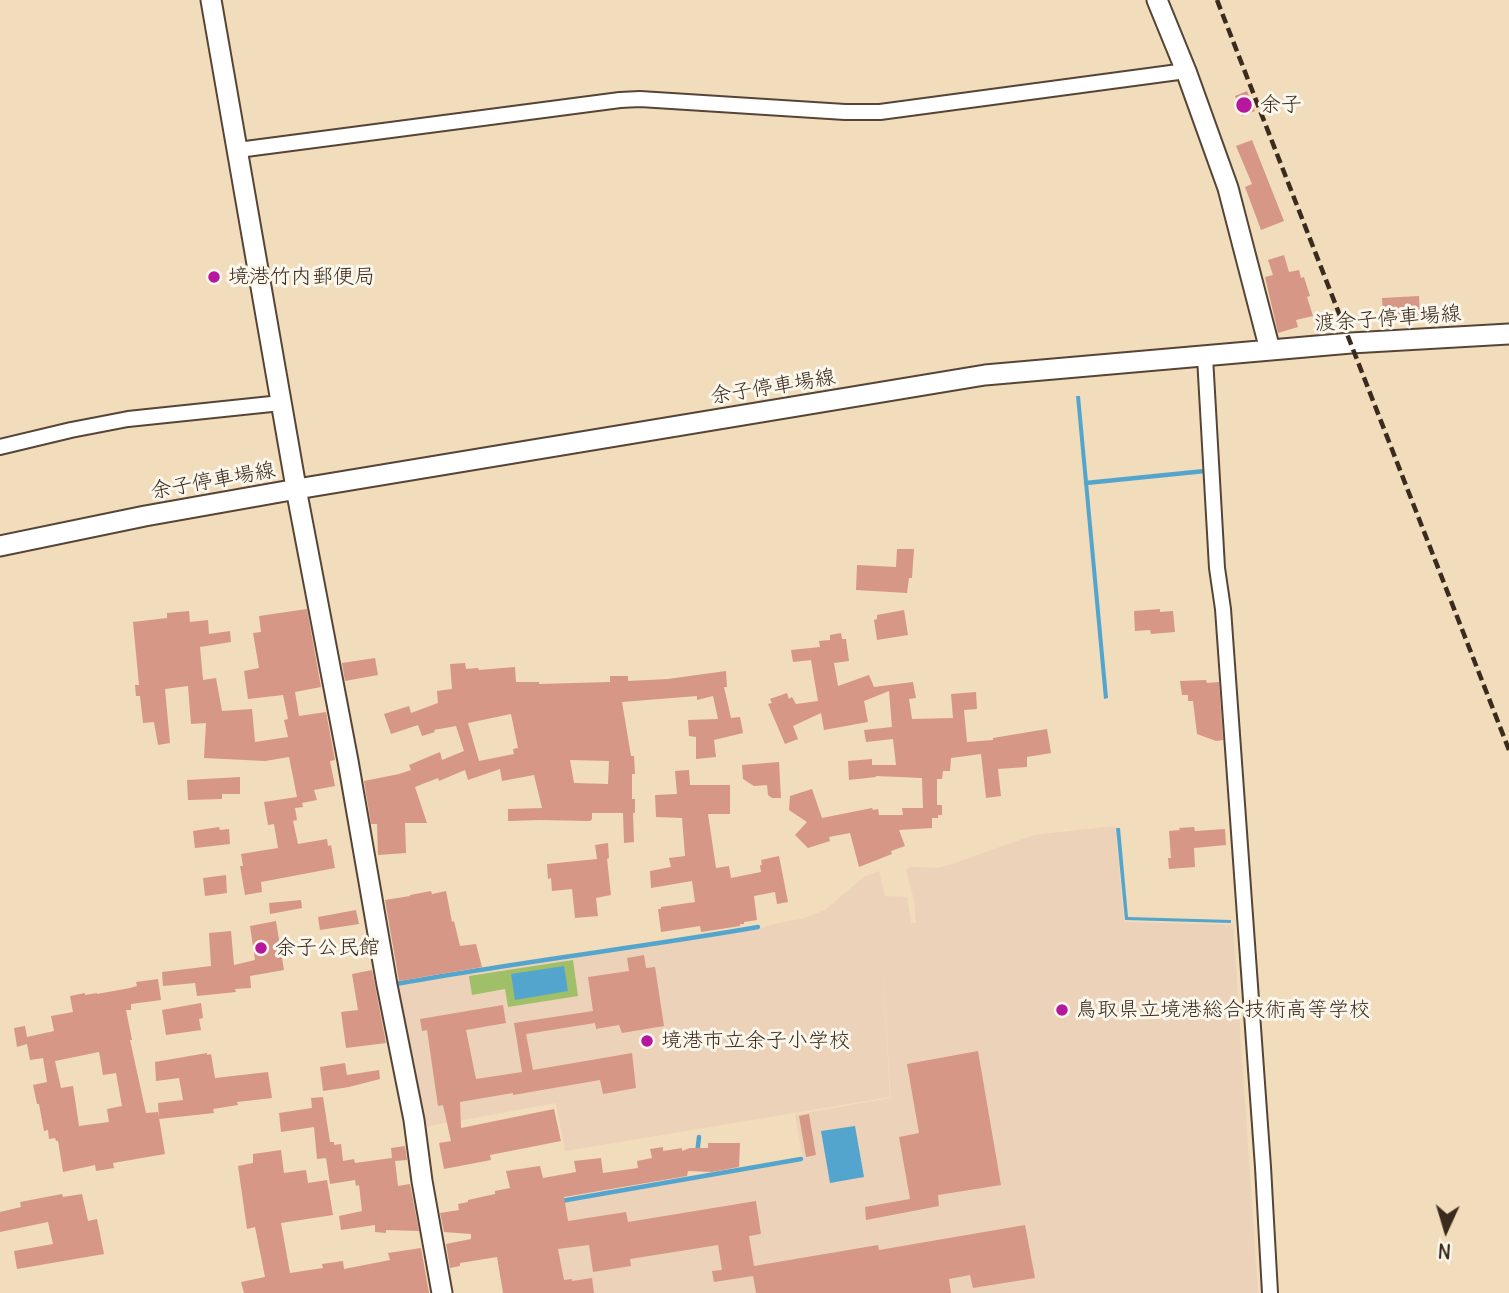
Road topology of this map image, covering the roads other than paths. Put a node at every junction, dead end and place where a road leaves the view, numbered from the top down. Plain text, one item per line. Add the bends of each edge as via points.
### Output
1 (211, 0) edge
2 (1157, 0) edge
3 (1186, 71) junction
4 (238, 149) junction
5 (1509, 334) edge
6 (1270, 350) junction
7 (1205, 357) junction
8 (281, 403) junction
9 (0, 447) edge
10 (297, 489) junction
11 (0, 545) edge
12 (442, 1293) edge
13 (1270, 1293) edge

1 - 4 main road
2 - 3 main road
3 - 4 street via 880,112 620,100
3 - 6 main road via 1228,188
4 - 8 main road
5 - 6 main road, 渡余子停車場線
6 - 7 main road, 余子停車場線
7 - 10 main road, 余子停車場線 via 985,375
7 - 13 street
8 - 9 street via 128,419
8 - 10 main road
10 - 11 main road, 余子停車場線
10 - 12 main road

